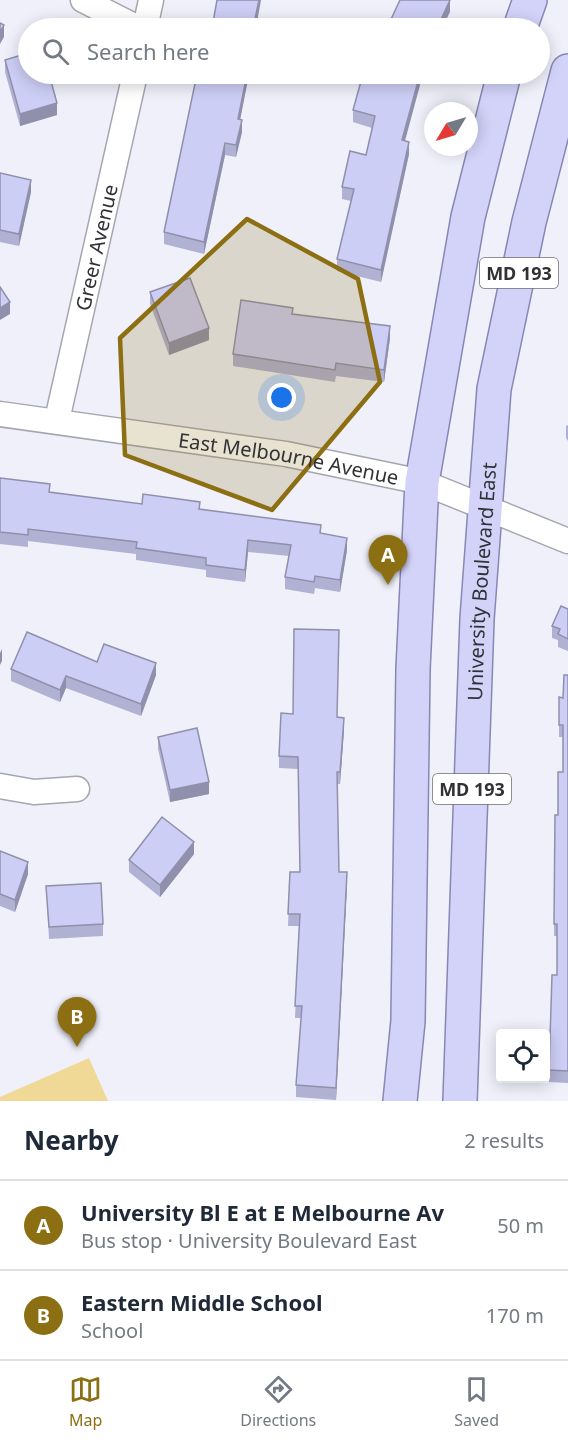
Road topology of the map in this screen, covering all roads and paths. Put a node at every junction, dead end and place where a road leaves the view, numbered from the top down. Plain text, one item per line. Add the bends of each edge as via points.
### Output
1 (83, 0) edge
2 (151, 0) edge
3 (530, 0) edge
4 (118, 18) edge
5 (147, 18) edge
6 (524, 18) edge
7 (568, 71) edge
8 (133, 84) edge
9 (501, 84) edge
10 (0, 414) edge
11 (57, 420) junction
12 (422, 482) junction
13 (484, 507) junction
14 (568, 542) edge
15 (0, 786) edge
16 (77, 789) dead end
17 (400, 1101) edge
18 (460, 1101) edge

1 - 4 street
2 - 5 street
3 - 6 main road
7 - 13 main road, University Boulevard East / MD 193 via 529,222 494,389
8 - 11 street, Greer Avenue
9 - 12 main road, MD 193 via 468,217
10 - 11 street, East Melbourne Avenue
11 - 12 street, East Melbourne Avenue via 286,454
12 - 13 street, East Melbourne Avenue
12 - 17 main road, MD 193 via 413,669 408,1021
13 - 14 street, East Melbourne Avenue
13 - 18 main road, University Boulevard East / MD 193
15 - 16 street via 34,792

